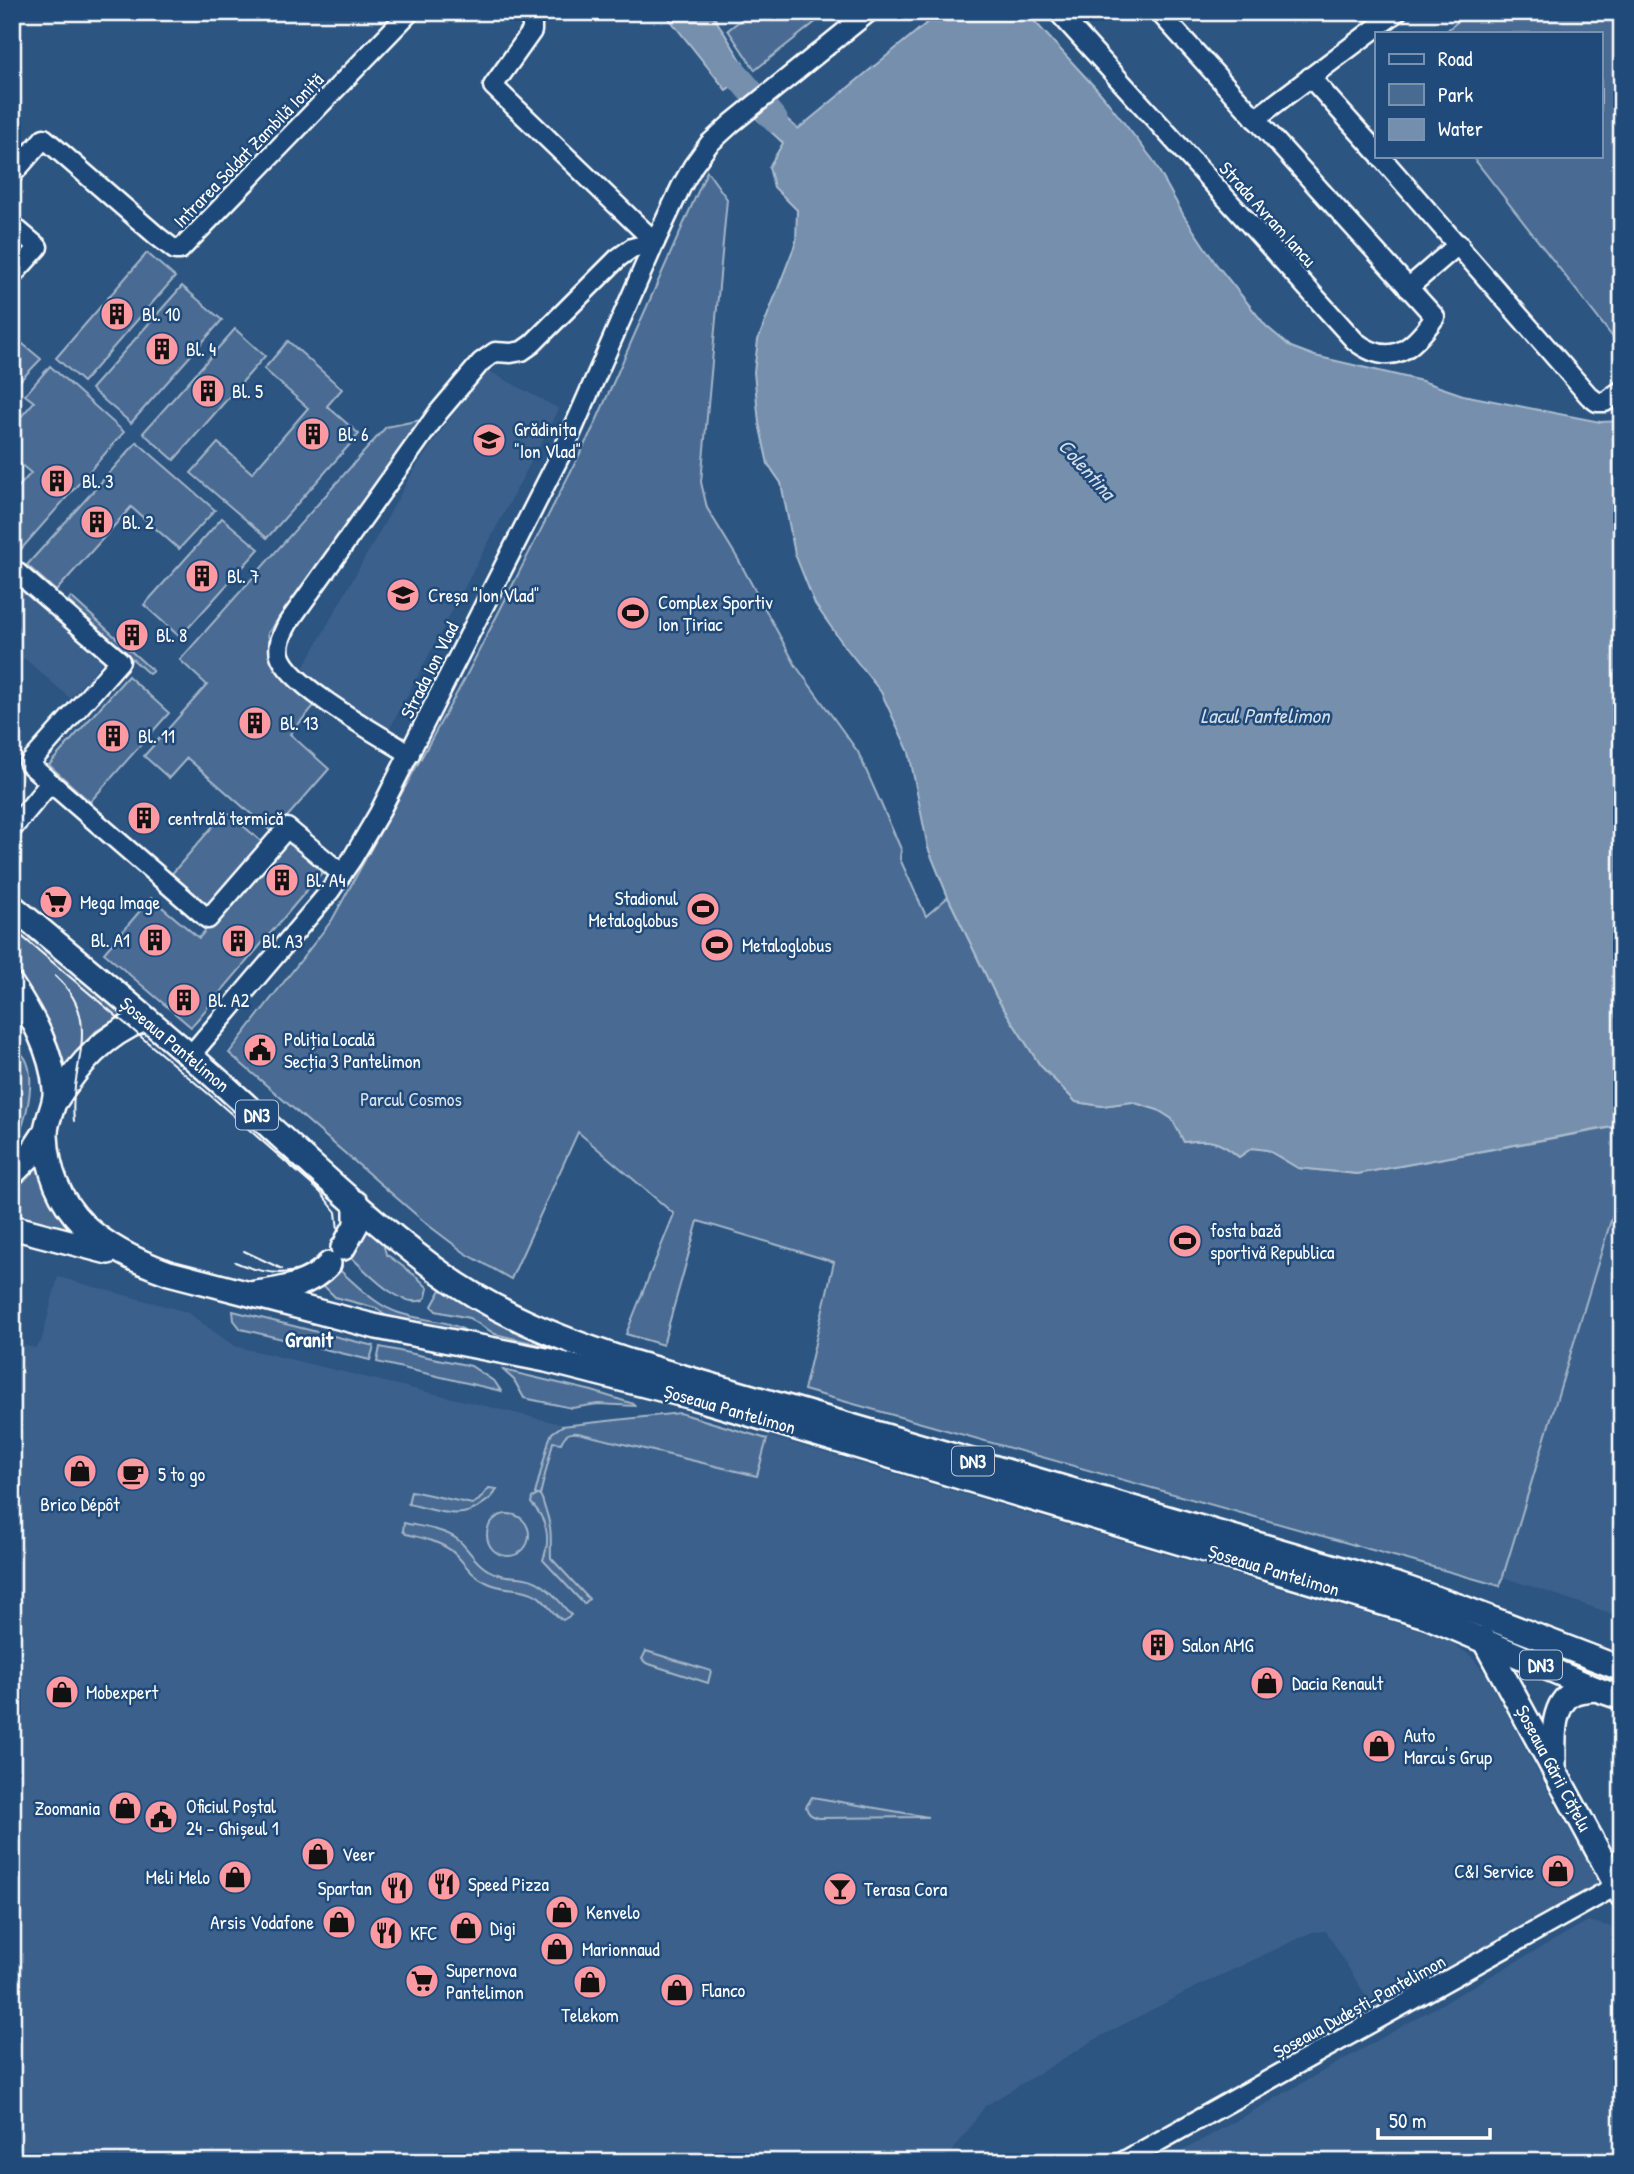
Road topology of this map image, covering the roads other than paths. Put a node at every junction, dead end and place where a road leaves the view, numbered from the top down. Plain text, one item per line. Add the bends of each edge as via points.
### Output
1 (410, 12) edge
2 (525, 12) edge
3 (869, 12) edge
4 (1058, 12) edge
5 (1159, 12) edge
6 (1397, 12) edge
7 (1310, 77) junction
8 (1255, 119) junction
9 (1375, 150) edge
10 (1382, 158) edge
11 (12, 175) edge
12 (12, 225) edge
13 (655, 242) junction
14 (1458, 244) junction
15 (12, 276) edge
16 (1408, 288) junction
17 (1622, 390) edge
18 (12, 568) edge
19 (410, 754) junction
20 (50, 783) junction
21 (12, 829) edge
22 (342, 874) junction
23 (12, 906) edge
24 (12, 985) edge
25 (145, 1019) junction
26 (190, 1056) junction
27 (56, 1100) junction
28 (46, 1131) junction
29 (12, 1174) edge
30 (356, 1203) junction
31 (12, 1227) edge
32 (147, 1266) junction
33 (246, 1294) junction
34 (1461, 1607) junction
35 (1513, 1627) junction
36 (1485, 1641) junction
37 (1622, 1670) edge
38 (1596, 1689) junction
39 (1622, 1698) edge
40 (1554, 1769) junction
41 (1619, 1891) edge
42 (1122, 2162) edge

1 - 11 street, Intrarea Soldat Zambilă Ioniță via 180,250 157,236 44,138
2 - 13 street via 533,31 493,86
3 - 13 street, Strada Ion Vlad via 709,144 681,187
4 - 16 street, Strada Avram Iancu via 1365,349 1392,355 1409,348 1435,317
5 - 8 street, Strada Avram Iancu
6 - 7 street
7 - 8 street
7 - 9 street
8 - 16 street, Strada Avram Iancu
10 - 14 street
12 - 15 street via 38,247
13 - 19 street, Strada Ion Vlad via 569,438
13 - 19 street via 632,248 618,258 522,351 495,352 481,362 438,413 280,639 283,663 301,682
14 - 16 street
14 - 17 street via 1589,396 1605,402
18 - 20 street via 120,661 29,764
19 - 22 street, Strada Ion Vlad
20 - 21 street
20 - 22 street via 208,919 287,828
22 - 26 street, Strada Ion Vlad
23 - 25 main road, Șoseaua Pantelimon / DN3
24 - 27 main road, Șoseaua Pantelimon / DN3 via 46,1050
25 - 26 main road, Șoseaua Pantelimon / DN3
25 - 27 main road via 122,1029 90,1054
26 - 30 main road, Șoseaua Pantelimon / DN3
27 - 28 main road, Șoseaua Pantelimon / DN3
28 - 29 main road
28 - 32 main road, Șoseaua Pantelimon / DN3 via 53,1181 79,1223
30 - 33 main road via 356,1225 336,1256 315,1276 274,1291
30 - 34 main road, Șoseaua Pantelimon / DN3 via 435,1269 490,1304 603,1353
31 - 32 main road
32 - 33 main road, Șoseaua Pantelimon / DN3
33 - 36 main road, Șoseaua Pantelimon / DN3 via 692,1397 1356,1594
34 - 35 main road, Șoseaua Pantelimon / DN3
34 - 36 main road, Șoseaua Gării Cățelu
35 - 36 main road
35 - 37 main road, Șoseaua Pantelimon / DN3
36 - 38 main road, Șoseaua Pantelimon / DN3
36 - 40 main road, Șoseaua Gării Cățelu
38 - 39 main road, Șoseaua Pantelimon / DN3
38 - 40 main road via 1574,1693 1563,1703 1555,1726
40 - 41 main road, Șoseaua Gării Cățelu
41 - 42 street, Șoseaua Dudești-Pantelimon

